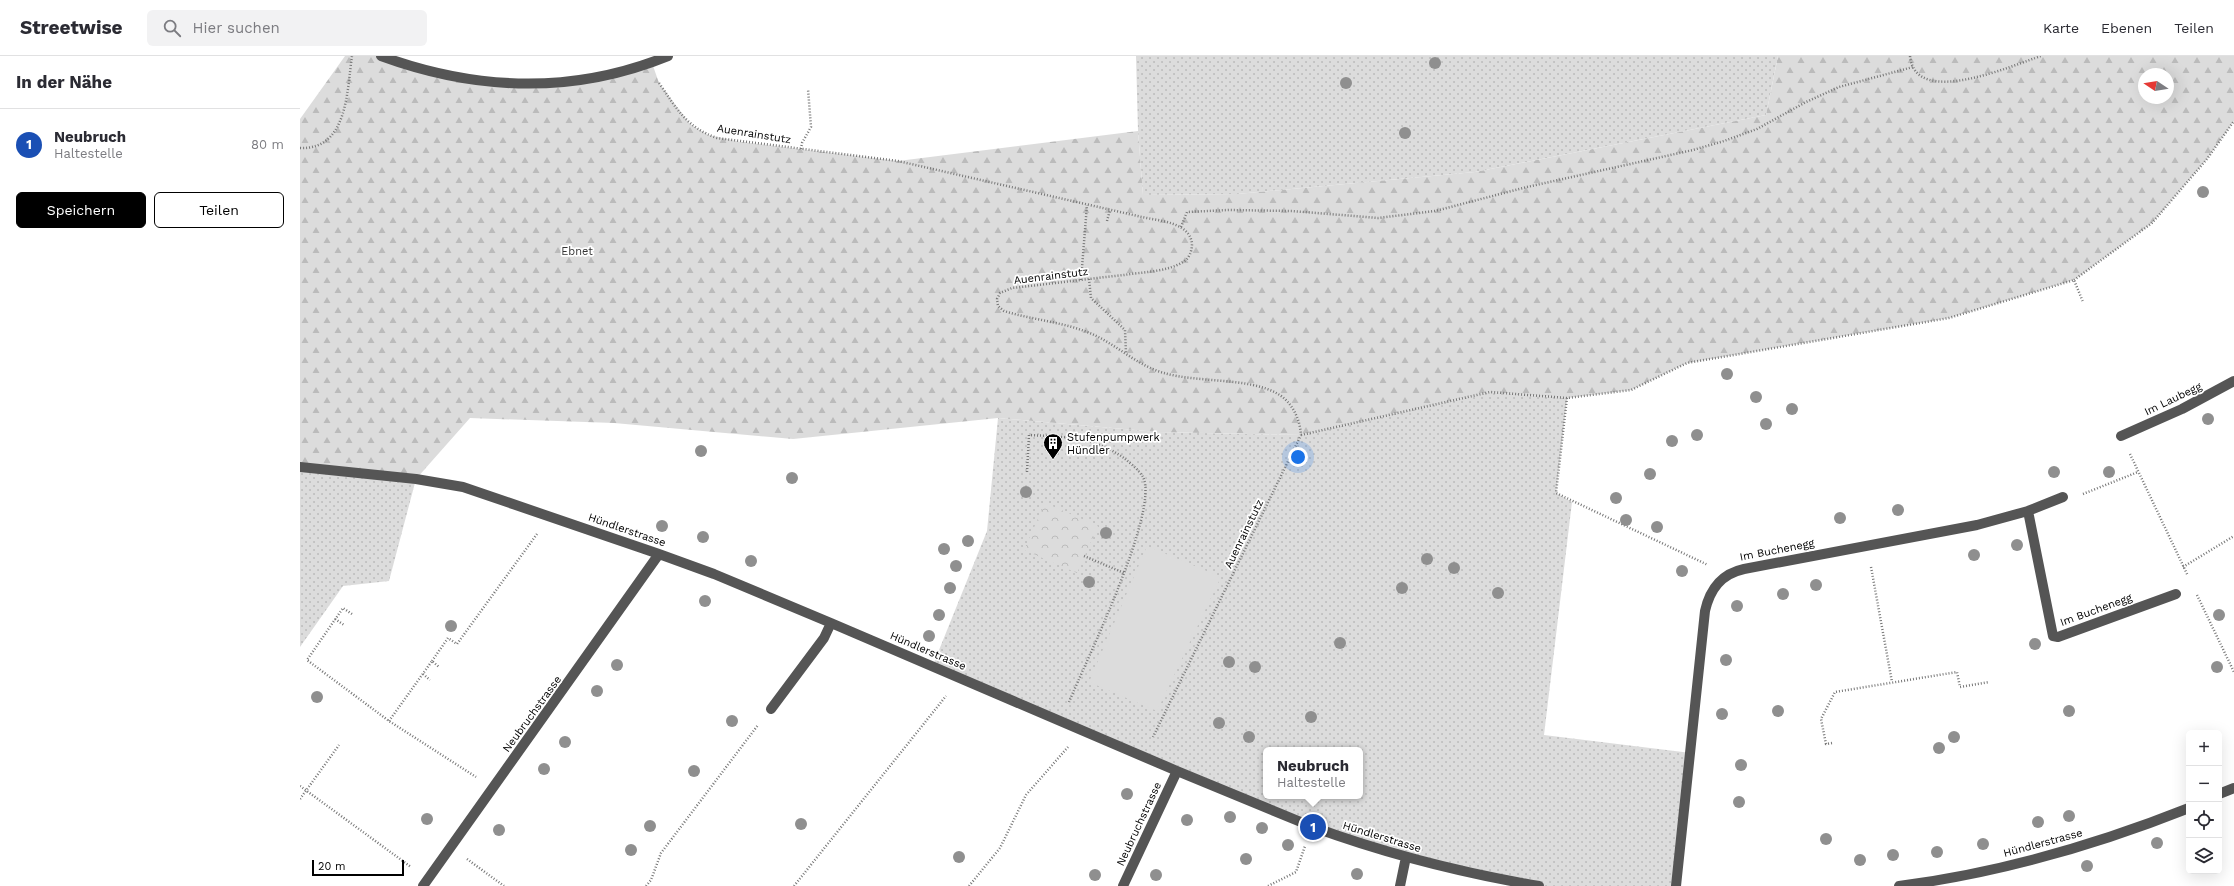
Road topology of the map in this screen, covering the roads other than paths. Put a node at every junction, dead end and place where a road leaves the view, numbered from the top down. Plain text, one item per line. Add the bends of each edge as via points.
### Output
1 (381, 56) edge
2 (668, 56) edge
3 (2234, 381) edge
4 (2121, 436) road end
5 (300, 466) edge
6 (2063, 497) road end
7 (2028, 511) junction
8 (659, 554) junction
9 (2176, 594) dead end
10 (831, 623) junction
11 (771, 708) road end
12 (1177, 771) junction
13 (2234, 788) edge
14 (2222, 793) edge
15 (2186, 809) edge
16 (1406, 857) junction
17 (423, 886) edge
18 (1123, 886) edge
19 (1400, 886) edge
20 (1539, 886) edge
21 (1676, 886) edge
22 (1899, 886) edge

1 - 2 street via 414,67 479,82 528,85 610,75
3 - 4 street, Im Laubegg via 2182,409
5 - 8 street, Hündlerstrasse via 463,487
6 - 7 street, Im Buchenegg
7 - 9 street, Im Buchenegg via 2053,636 2058,637
7 - 21 street, Im Buchenegg via 1977,525 1744,569 1728,574 1714,586 1705,611
8 - 10 street, Hündlerstrasse
8 - 17 street, Neubruchstrasse
10 - 11 street via 824,638
10 - 12 street, Hündlerstrasse
12 - 16 street, Hündlerstrasse via 1292,819 1366,846
12 - 18 street, Neubruchstrasse
13 - 14 street
15 - 22 street, Hündlerstrasse via 2128,831 2060,852 1960,876
16 - 19 street
16 - 20 street, Hündlerstrasse

